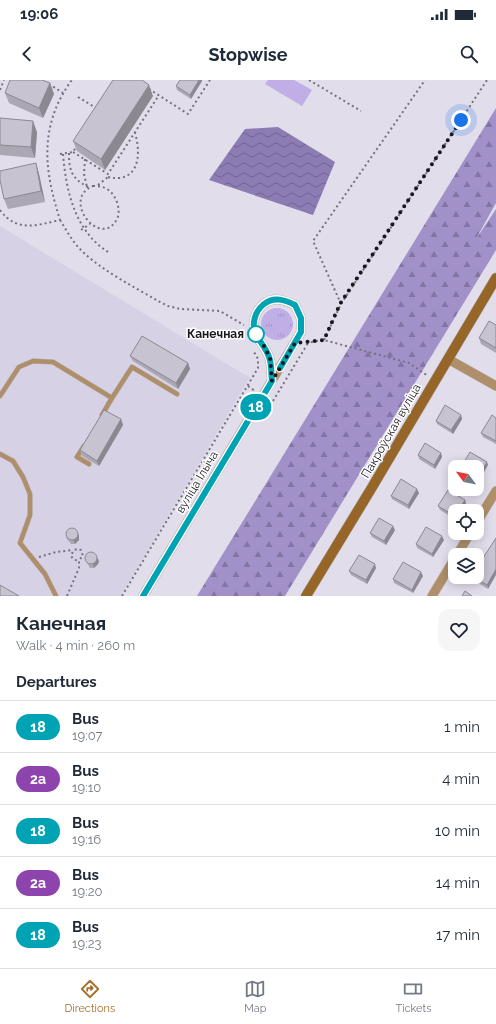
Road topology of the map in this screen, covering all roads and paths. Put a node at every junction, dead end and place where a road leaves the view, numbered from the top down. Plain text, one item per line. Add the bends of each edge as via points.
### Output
1 (4, 80) edge
2 (72, 80) edge
3 (210, 80) edge
4 (309, 80) edge
5 (425, 80) edge
6 (487, 80) edge
7 (48, 83) edge
8 (66, 88) junction
9 (147, 88) edge
10 (0, 90) edge
11 (69, 90) dead end
12 (63, 93) junction
13 (159, 95) junction
14 (78, 97) dead end
15 (100, 111) edge
16 (361, 111) dead end
17 (134, 133) junction
18 (77, 146) edge
19 (73, 152) junction
20 (46, 153) junction
21 (69, 153) junction
22 (50, 154) dead end
23 (85, 159) junction
24 (108, 174) junction
25 (108, 177) junction
26 (97, 186) junction
27 (88, 188) junction
28 (0, 210) edge
29 (60, 220) junction
30 (90, 224) junction
31 (84, 228) junction
32 (81, 230) dead end
33 (108, 252) dead end
34 (496, 278) edge
35 (340, 304) junction
36 (244, 324) dead end
37 (324, 340) junction
38 (308, 342) junction
39 (295, 343) junction
40 (448, 358) junction
41 (258, 359) dead end
42 (272, 381) junction
43 (435, 381) junction
44 (248, 386) junction
45 (496, 386) edge
46 (257, 392) dead end
47 (176, 394) dead end
48 (0, 396) edge
49 (112, 398) junction
50 (273, 400) dead end
51 (101, 418) edge
52 (85, 444) edge
53 (0, 454) edge
54 (89, 464) edge
55 (496, 491) edge
56 (484, 511) edge
57 (74, 550) junction
58 (32, 558) junction
59 (79, 560) junction
60 (448, 570) edge
61 (56, 596) edge
62 (67, 596) edge
63 (122, 596) edge
64 (143, 596) edge
65 (306, 596) edge
66 (432, 596) edge

1 - 10 path
2 - 8 path
3 - 13 path via 188,114
4 - 16 path
5 - 35 path via 313,241
6 - 35 path
7 - 12 path
8 - 11 path
8 - 12 path
9 - 13 path
12 - 20 path via 48,132
13 - 17 path
14 - 15 path
17 - 24 path
17 - 25 path via 138,162 127,177
18 - 19 path
19 - 21 path
19 - 23 path
20 - 22 path
20 - 29 path
21 - 27 path via 70,171
21 - 31 path via 62,154 65,172 73,206
23 - 24 path
23 - 27 path via 84,174
24 - 25 path
25 - 26 path
26 - 27 path
26 - 30 path via 109,190 115,197 119,206 118,215 115,223 108,227 98,228
27 - 30 path via 80,202
28 - 29 path via 6,218 21,226
29 - 36 path via 82,252 168,306 180,310 220,311
30 - 31 path
31 - 32 path
31 - 33 path via 99,246
34 - 40 street, Пакроўская вуліца
35 - 37 path
37 - 38 path
37 - 43 path via 409,363
38 - 39 path
38 - 50 path
39 - 42 street, вуліца Ільіча
39 - 42 street, вуліца Ільіча via 301,332 301,318 295,305 283,299 269,300 258,308 254,321 256,334 270,358
40 - 43 street, Пакроўская вуліца
40 - 45 street
41 - 44 path via 258,368
42 - 64 street, вуліца Ільіча
43 - 65 street, Пакроўская вуліца
44 - 46 path
44 - 63 path
47 - 49 lane via 132,366
48 - 49 lane via 19,367 33,361 52,362
49 - 51 lane
52 - 54 lane via 77,456
53 - 58 lane via 13,461 30,494 30,515 20,543
55 - 56 street
57 - 58 path
57 - 59 path via 71,556
57 - 59 path via 82,552 82,558
58 - 61 lane via 45,574
59 - 62 path via 79,568
60 - 66 street

